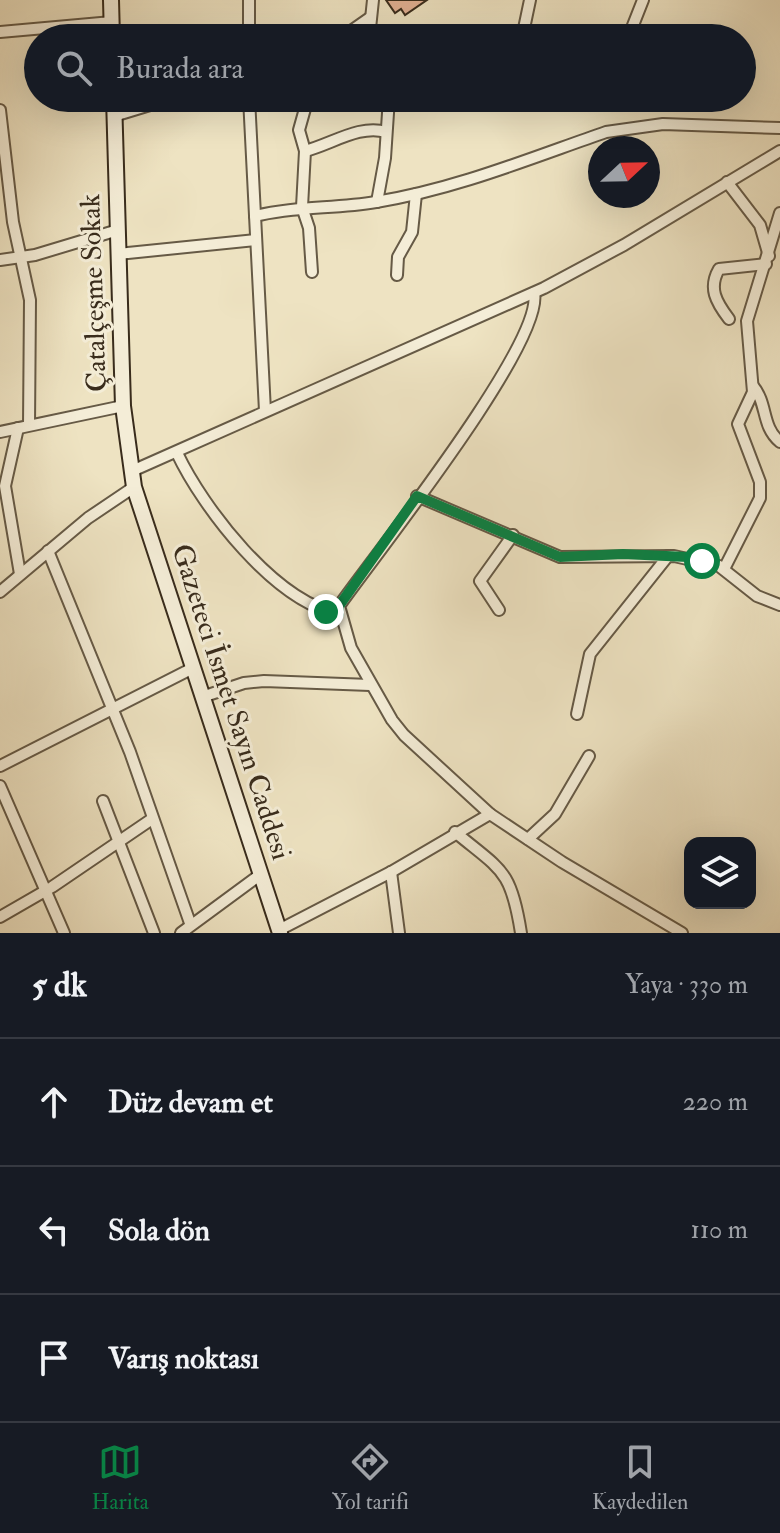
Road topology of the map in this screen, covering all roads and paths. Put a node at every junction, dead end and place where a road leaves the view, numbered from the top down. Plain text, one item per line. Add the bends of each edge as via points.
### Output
1 (111, 0) edge
2 (249, 0) edge
3 (373, 0) edge
4 (530, 0) edge
5 (643, 0) edge
6 (371, 17) junction
7 (112, 22) joint
8 (90, 24) edge
9 (249, 24) edge
10 (361, 24) edge
11 (370, 24) edge
12 (525, 24) edge
13 (634, 24) edge
14 (24, 30) edge
15 (0, 32) edge
16 (0, 110) edge
17 (114, 112) edge
18 (127, 112) edge
19 (250, 112) edge
20 (303, 112) edge
21 (388, 112) edge
22 (114, 116) junction
23 (780, 128) edge
24 (386, 132) junction
25 (2, 142) edge
26 (305, 151) junction
27 (780, 151) edge
28 (727, 182) junction
29 (416, 194) junction
30 (377, 202) junction
31 (302, 207) junction
32 (780, 213) edge
33 (255, 216) junction
34 (118, 230) junction
35 (256, 240) junction
36 (118, 254) junction
37 (20, 258) junction
38 (0, 260) edge
39 (767, 260) junction
40 (312, 272) dead end
41 (397, 275) dead end
42 (534, 293) junction
43 (729, 319) dead end
44 (753, 386) junction
45 (123, 406) junction
46 (265, 411) junction
47 (24, 427) junction
48 (0, 432) edge
49 (780, 442) edge
50 (177, 453) junction
51 (133, 479) junction
52 (417, 496) junction
53 (513, 535) junction
54 (48, 551) junction
55 (668, 556) junction
56 (724, 569) junction
57 (20, 574) junction
58 (0, 592) edge
59 (780, 605) edge
60 (499, 610) dead end
61 (339, 614) junction
62 (193, 668) junction
63 (370, 685) junction
64 (202, 697) junction
65 (114, 711) junction
66 (577, 714) dead end
67 (589, 756) dead end
68 (0, 766) edge
69 (0, 786) edge
70 (103, 801) dead end
71 (490, 814) junction
72 (152, 819) junction
73 (455, 832) junction
74 (528, 839) junction
75 (118, 841) junction
76 (391, 872) junction
77 (261, 874) junction
78 (46, 891) junction
79 (0, 917) edge
80 (190, 923) junction
81 (279, 931) edge
82 (64, 933) edge
83 (154, 933) edge
84 (181, 933) edge
85 (399, 933) edge
86 (521, 933) edge
87 (682, 933) edge

1 - 7 street
2 - 9 street
3 - 6 street
4 - 12 street
5 - 13 street
6 - 10 street
6 - 11 street
7 - 8 street
14 - 15 street
16 - 25 street
17 - 22 street, Çatalçeşme Sokak
18 - 22 street
19 - 33 street
20 - 26 street via 299,121
21 - 24 street
22 - 34 street, Çatalçeşme Sokak
23 - 29 street via 663,124 606,132 497,172
24 - 26 street via 359,131
24 - 30 street
25 - 37 street
26 - 31 street
27 - 28 street
28 - 39 street via 760,225
28 - 42 street
29 - 30 street
29 - 41 street via 412,232 398,257
30 - 31 street
31 - 33 street
31 - 40 street
32 - 39 street
33 - 35 street
34 - 36 street, Çatalçeşme Sokak
34 - 37 street
35 - 36 street
35 - 46 street
36 - 45 street, Çatalçeşme Sokak
37 - 38 street
37 - 47 street via 30,300
39 - 43 street via 719,269 713,279 714,295
39 - 44 street via 745,331
42 - 46 street
42 - 52 street via 535,311 491,397
44 - 49 street via 769,433
44 - 56 street via 739,416 738,432 760,482 760,498
45 - 47 street
45 - 51 street, Çatalçeşme Sokak
46 - 50 street
47 - 48 street
47 - 57 street via 5,486
50 - 51 street
50 - 61 street via 186,473 250,557 309,603
51 - 54 street
51 - 62 street, Gazeteci İsmet Sayın Caddesi
52 - 53 street
52 - 61 street via 339,606
53 - 55 street via 560,557
53 - 60 street via 480,581
54 - 57 street
54 - 65 street
55 - 56 street
55 - 66 street via 590,654
56 - 59 street via 757,596
57 - 58 street
61 - 63 street
62 - 64 street, Gazeteci İsmet Sayın Caddesi
62 - 65 street
63 - 64 street via 264,681
63 - 71 street via 404,735
64 - 77 street, Gazeteci İsmet Sayın Caddesi
65 - 68 street
65 - 72 street
67 - 74 street via 555,814
69 - 78 street
70 - 75 street
71 - 73 street
71 - 74 street
72 - 75 street
72 - 80 street
73 - 76 street
73 - 86 street via 506,874
74 - 87 street
75 - 78 street
75 - 83 street
76 - 81 street
76 - 85 street
77 - 80 street
77 - 81 street, Gazeteci İsmet Sayın Caddesi
78 - 79 street
78 - 82 street
80 - 84 street

